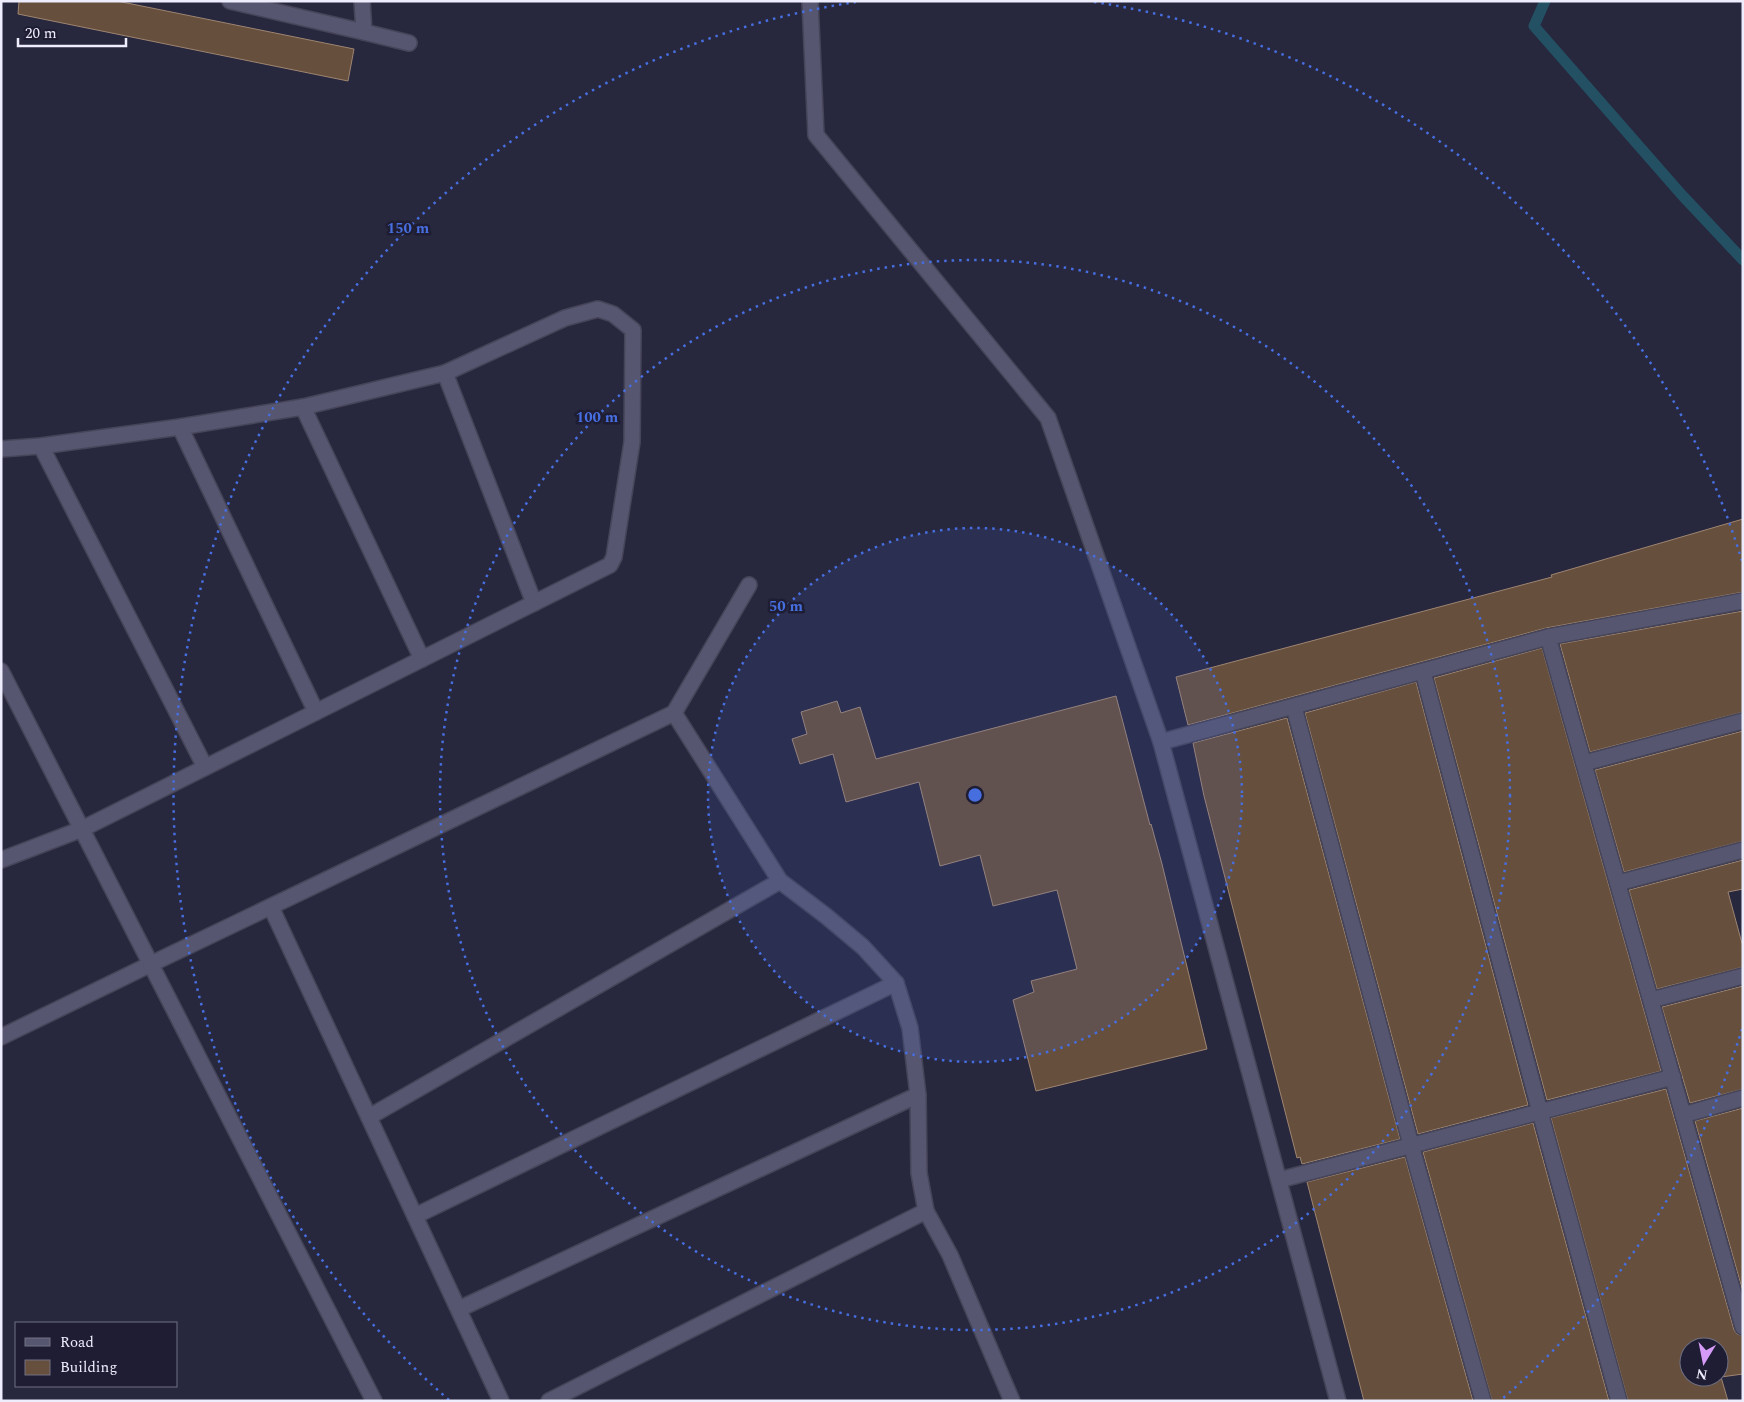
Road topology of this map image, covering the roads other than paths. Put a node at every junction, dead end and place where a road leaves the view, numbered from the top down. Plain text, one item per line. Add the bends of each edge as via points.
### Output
1 (230, 1) edge
2 (362, 1) edge
3 (810, 1) edge
4 (364, 32) junction
5 (409, 42) dead end
6 (445, 373) junction
7 (303, 407) junction
8 (180, 427) junction
9 (41, 446) junction
10 (1, 449) edge
11 (750, 586) dead end
12 (1743, 601) edge
13 (534, 603) junction
14 (1548, 638) junction
15 (422, 659) junction
16 (1, 671) edge
17 (1423, 672) junction
18 (1294, 707) junction
19 (316, 712) junction
20 (674, 713) junction
21 (1743, 721) edge
22 (1161, 742) junction
23 (1584, 763) junction
24 (205, 767) junction
25 (82, 829) junction
26 (1743, 850) edge
27 (1, 860) edge
28 (780, 881) junction
29 (1618, 883) junction
30 (272, 907) junction
31 (152, 964) junction
32 (1743, 976) edge
33 (896, 983) junction
34 (1651, 1000) junction
35 (1, 1037) edge
36 (1672, 1078) junction
37 (918, 1095) junction
38 (1743, 1098) edge
39 (1540, 1112) junction
40 (1683, 1115) junction
41 (369, 1117) junction
42 (1411, 1146) junction
43 (1279, 1180) junction
44 (926, 1211) junction
45 (415, 1216) junction
46 (459, 1309) junction
47 (1743, 1327) edge
48 (374, 1401) edge
49 (501, 1401) edge
50 (549, 1401) edge
51 (1012, 1401) edge
52 (1338, 1401) edge
53 (1483, 1401) edge
54 (1619, 1401) edge

1 - 4 street
2 - 4 street
3 - 22 street via 816,135 1048,418
4 - 5 street
6 - 7 street
6 - 13 street
6 - 13 street via 565,318 598,310 613,314 633,330 632,442 613,561
7 - 8 street
7 - 15 street
8 - 9 street
8 - 19 street
9 - 10 street
9 - 24 street
11 - 20 street
12 - 14 street
13 - 15 street
14 - 17 street
14 - 23 street
15 - 19 street
16 - 25 street
17 - 18 street
17 - 39 street
18 - 22 street
18 - 42 street
19 - 24 street
20 - 28 street
20 - 30 street
21 - 23 street
22 - 43 street
23 - 29 street
24 - 25 street
25 - 27 street
25 - 31 street
26 - 29 street
28 - 33 street via 863,947
28 - 41 street
29 - 34 street
30 - 31 street
30 - 41 street
31 - 35 street
31 - 48 street
32 - 34 street
33 - 37 street via 910,1028
33 - 45 street
34 - 36 street
36 - 39 street
36 - 40 street
37 - 44 street via 919,1174
37 - 46 street
38 - 40 street
39 - 42 street
39 - 54 street
40 - 47 street
41 - 45 street
42 - 43 street
42 - 53 street
43 - 52 street
44 - 50 street
44 - 51 street via 950,1255
45 - 46 street
46 - 49 street

